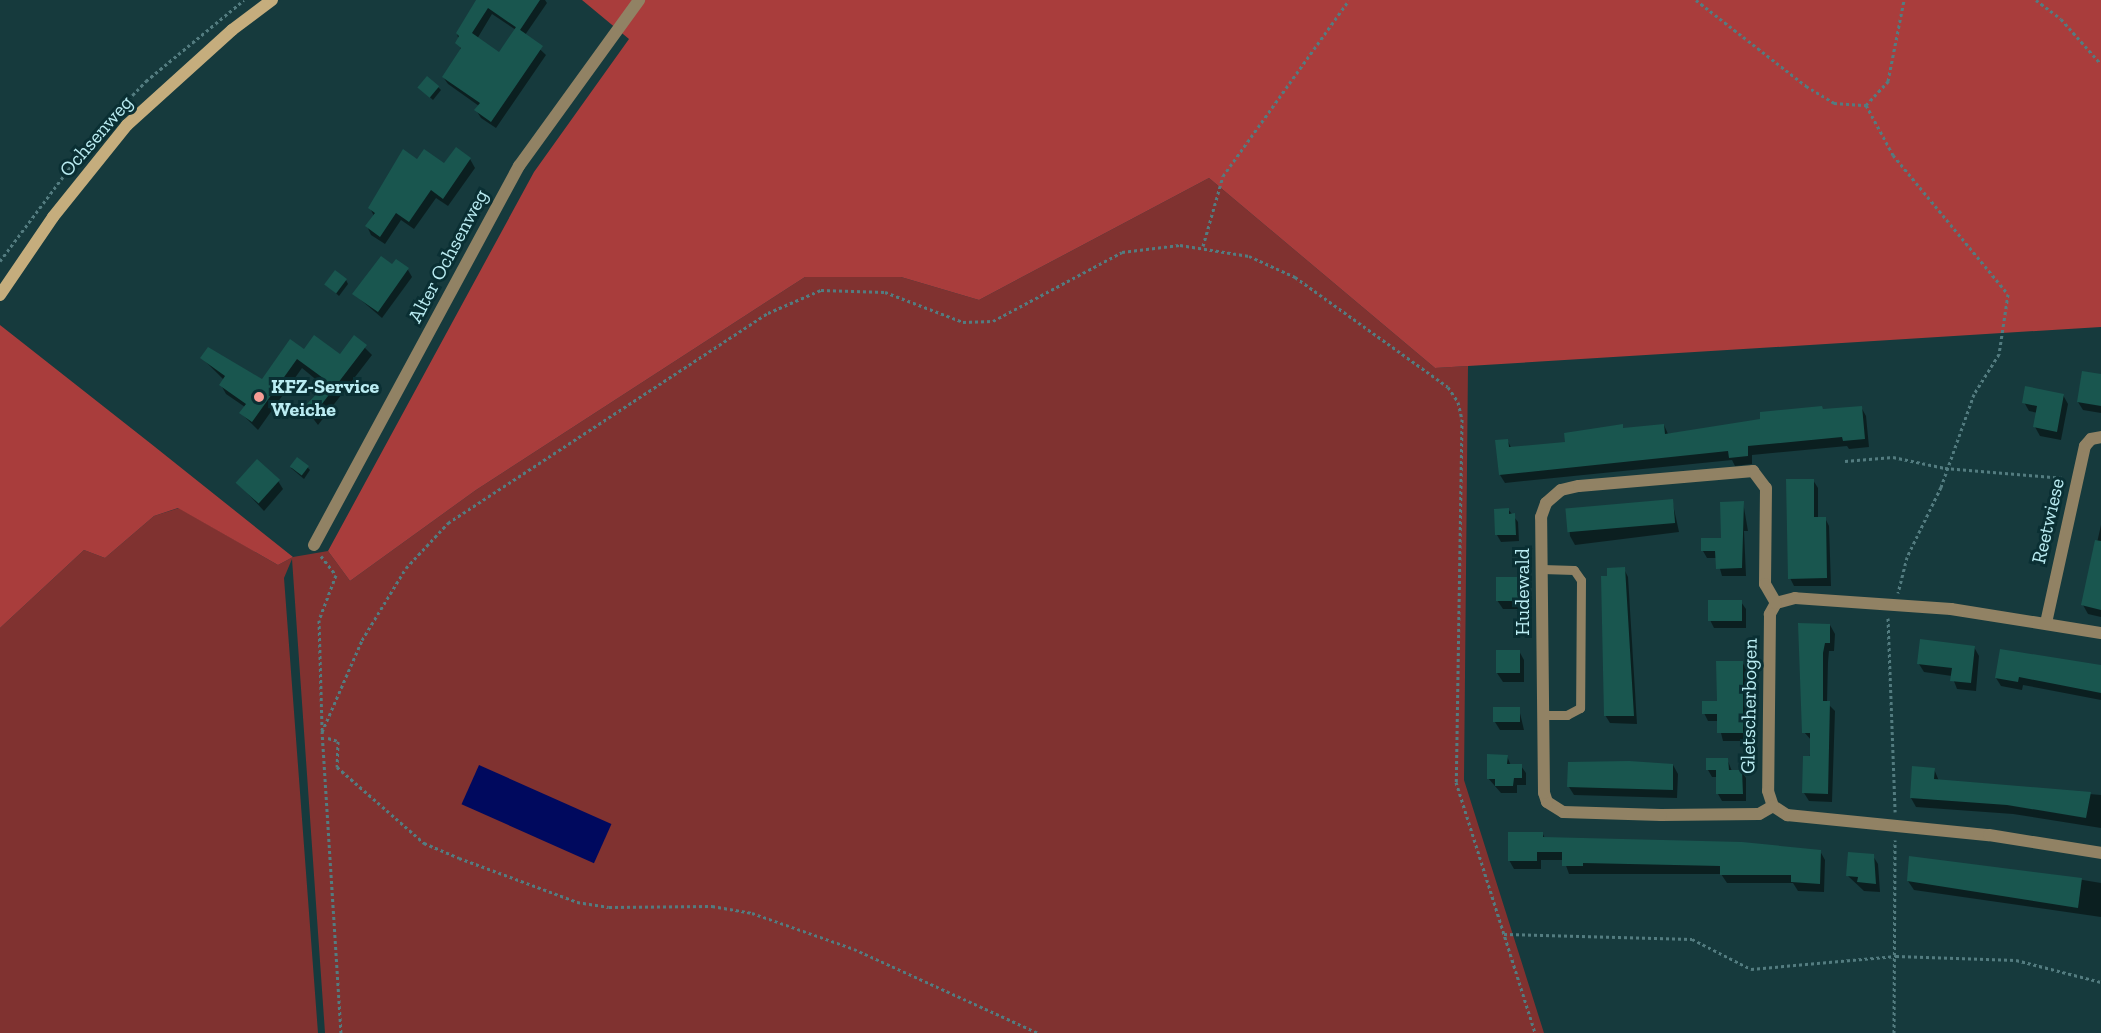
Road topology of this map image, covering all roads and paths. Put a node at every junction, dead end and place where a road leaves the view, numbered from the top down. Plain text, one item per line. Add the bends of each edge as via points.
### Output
1 (272, 0) edge
2 (639, 0) edge
3 (1349, 0) edge
4 (1696, 0) edge
5 (1904, 0) edge
6 (2036, 0) edge
7 (2101, 64) edge
8 (1866, 105) junction
9 (1203, 246) junction
10 (0, 295) edge
11 (2101, 437) edge
12 (1845, 461) dead end
13 (1945, 468) junction
14 (2078, 479) junction
15 (314, 545) joint
16 (1542, 569) junction
17 (1776, 603) junction
18 (1895, 605) junction
19 (2046, 623) junction
20 (2101, 633) edge
21 (1543, 715) junction
22 (322, 732) junction
23 (328, 738) dead end
24 (1773, 806) junction
25 (2101, 852) edge
26 (1504, 934) junction
27 (2101, 982) edge
28 (341, 1033) edge
29 (1038, 1033) edge
30 (1535, 1033) edge

1 - 10 main road, Ochsenweg via 231,30 127,125 53,217
2 - 15 street, Alter Ochsenweg via 519,166
3 - 9 path via 1223,176
4 - 8 path via 1806,86 1834,103
5 - 8 path via 1888,81
6 - 7 path via 2061,19
8 - 13 path via 1893,155 2008,294 1999,354 1974,394
9 - 22 path via 1144,247 1122,252 993,321 963,322 885,292 821,290 768,313 448,522 406,568 373,622
9 - 26 path via 1249,256 1295,278 1448,387 1458,402 1462,419 1456,782
11 - 14 street, Reetwiese via 2091,439 2085,446
12 - 13 path via 1893,457
13 - 14 path
13 - 18 path via 1941,487 1907,557
14 - 19 street, Reetwiese
15 - 22 path via 336,575 319,620
16 - 17 street, Hudewald via 1541,516 1546,503 1561,490 1753,471 1766,488 1765,584
16 - 21 street, Hudewald
16 - 21 lane via 1574,570 1581,580 1580,708 1567,716
17 - 18 street via 1795,598
17 - 24 street, Gletscherbogen via 1770,614 1767,791
18 - 19 street
19 - 20 street
21 - 24 street, Hudewald via 1544,793 1554,808 1563,812 1747,815 1767,812
22 - 28 path
23 - 29 path via 338,741 336,767 424,843 459,858 577,902 609,907 712,906 752,913 854,949
24 - 25 street via 1787,815 1989,835
26 - 27 path via 1692,939 1751,969 1896,956 2016,960
26 - 30 path

